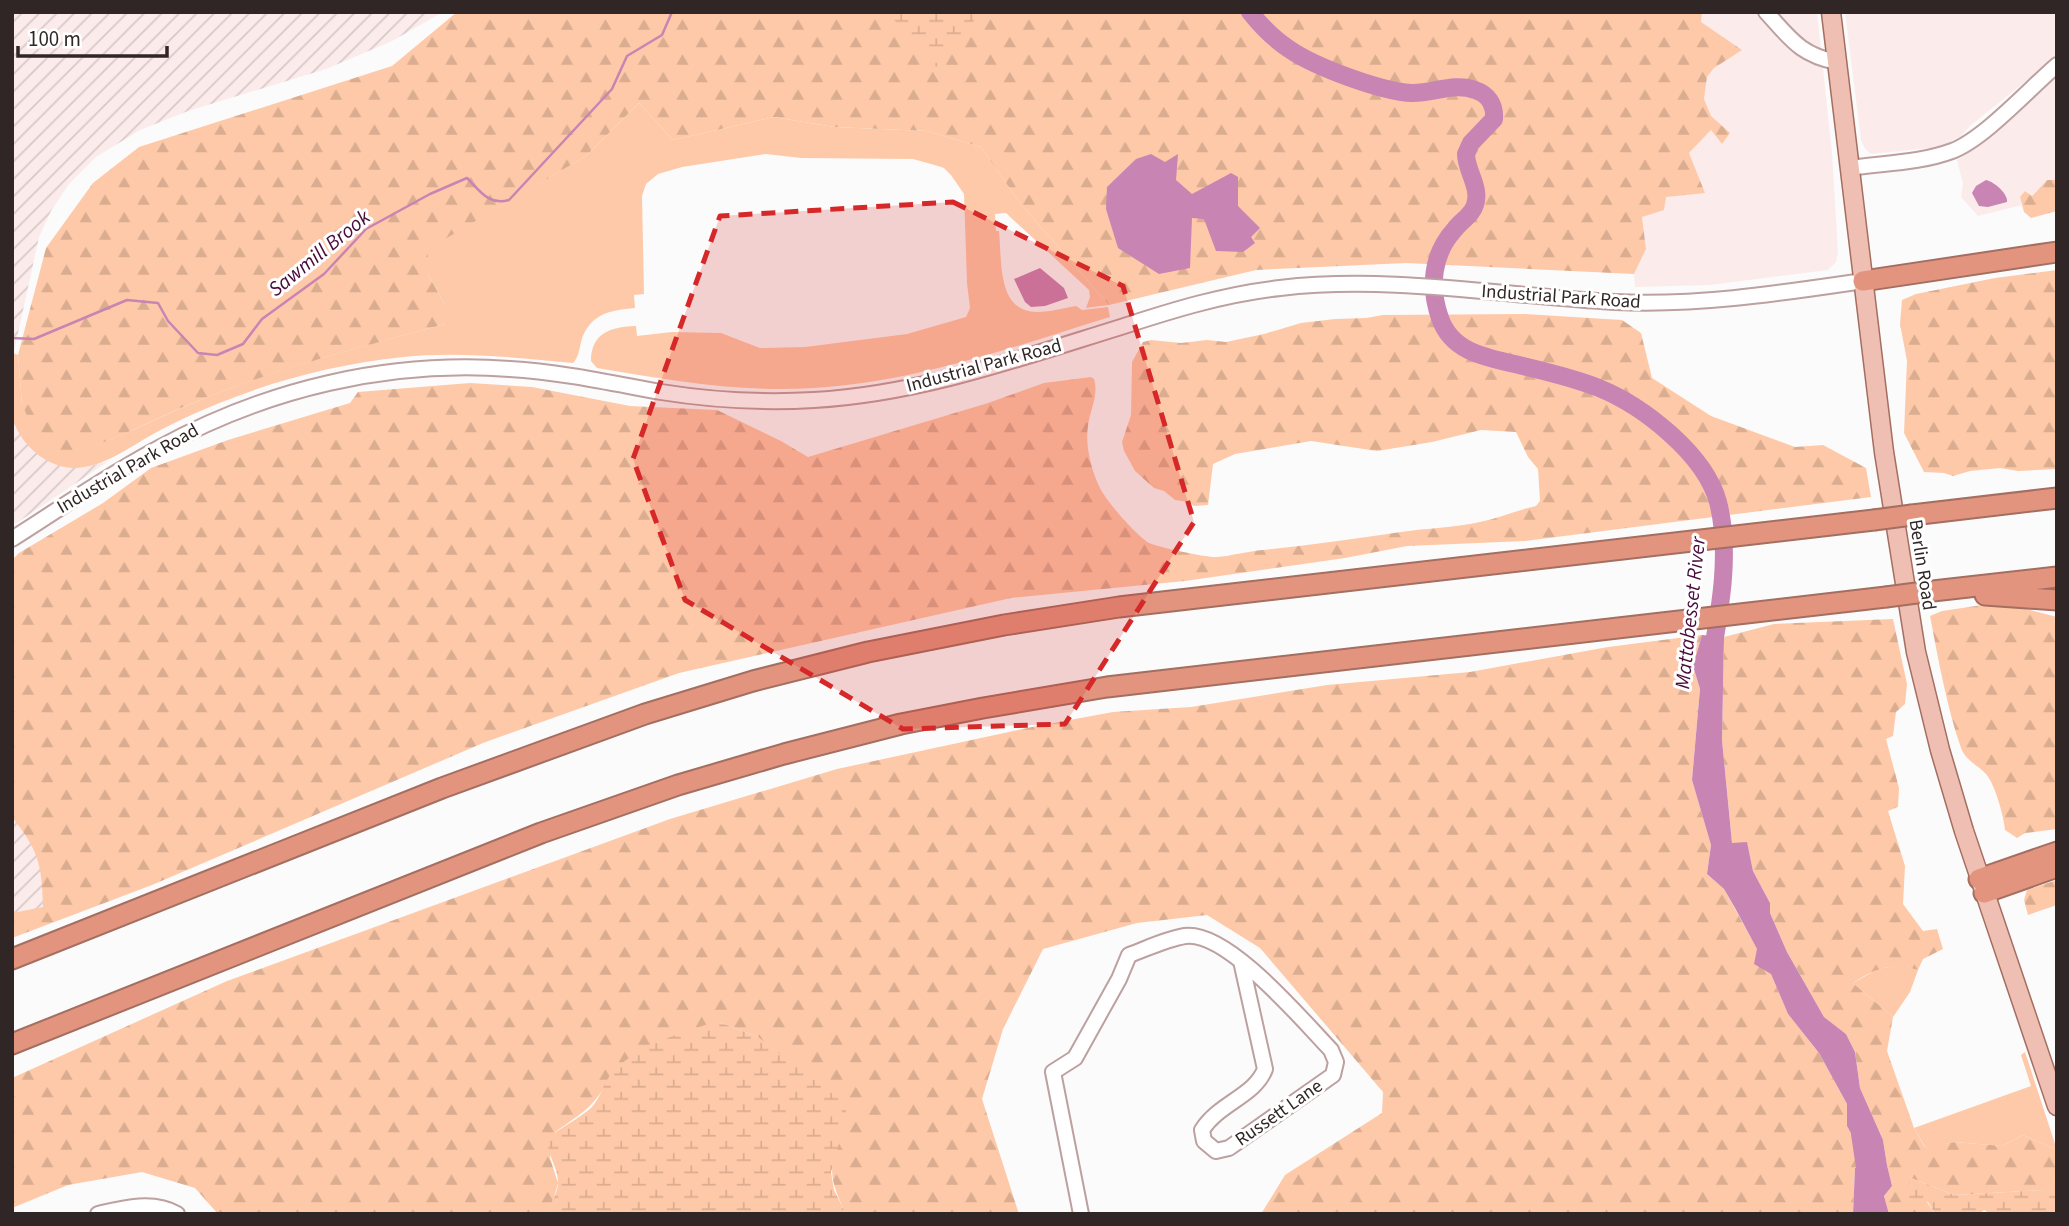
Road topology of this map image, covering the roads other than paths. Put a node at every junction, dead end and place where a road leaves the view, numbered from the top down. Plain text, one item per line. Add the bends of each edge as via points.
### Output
1 (1766, 12) edge
2 (1831, 12) edge
3 (1837, 62) junction
4 (2057, 65) edge
5 (1850, 168) junction
6 (2057, 252) edge
7 (1863, 281) junction
8 (2057, 489) edge
9 (2057, 498) edge
10 (1992, 506) junction
11 (12, 539) edge
12 (2057, 577) edge
13 (1929, 592) junction
14 (2057, 600) edge
15 (2057, 852) edge
16 (2057, 867) edge
17 (1982, 886) junction
18 (12, 959) edge
19 (1241, 961) junction
20 (12, 1044) edge
21 (2057, 1106) edge
22 (98, 1214) edge
23 (177, 1214) edge
24 (1081, 1214) edge

1 - 3 street via 1801,49
2 - 3 main road, Berlin Road
3 - 5 main road, Berlin Road
4 - 5 street via 1962,146 1929,157
5 - 7 main road, Berlin Road
6 - 7 highway
7 - 11 street, Industrial Park Road via 1743,298 1670,302 1404,286 1303,285 1182,308 957,377 814,400 705,398 511,369 417,368 372,374 282,395 200,427
7 - 17 main road, Berlin Road via 1911,630 1940,750
8 - 10 highway
9 - 10 highway
10 - 18 highway, bridge via 1095,610 929,639 804,668 659,710 527,756
12 - 13 highway
13 - 14 highway
13 - 20 highway, bridge via 1108,687 840,739 711,775 553,829
15 - 17 highway
16 - 17 highway
17 - 21 main road, Berlin Road
19 - 19 street, Russett Lane via 1265,1069 1261,1082 1210,1116 1202,1130 1203,1142 1216,1151 1229,1148 1333,1075 1336,1062 1331,1050
19 - 24 street, Russett Lane via 1211,942 1187,936 1129,955 1075,1058 1053,1072
22 - 23 street via 151,1206

